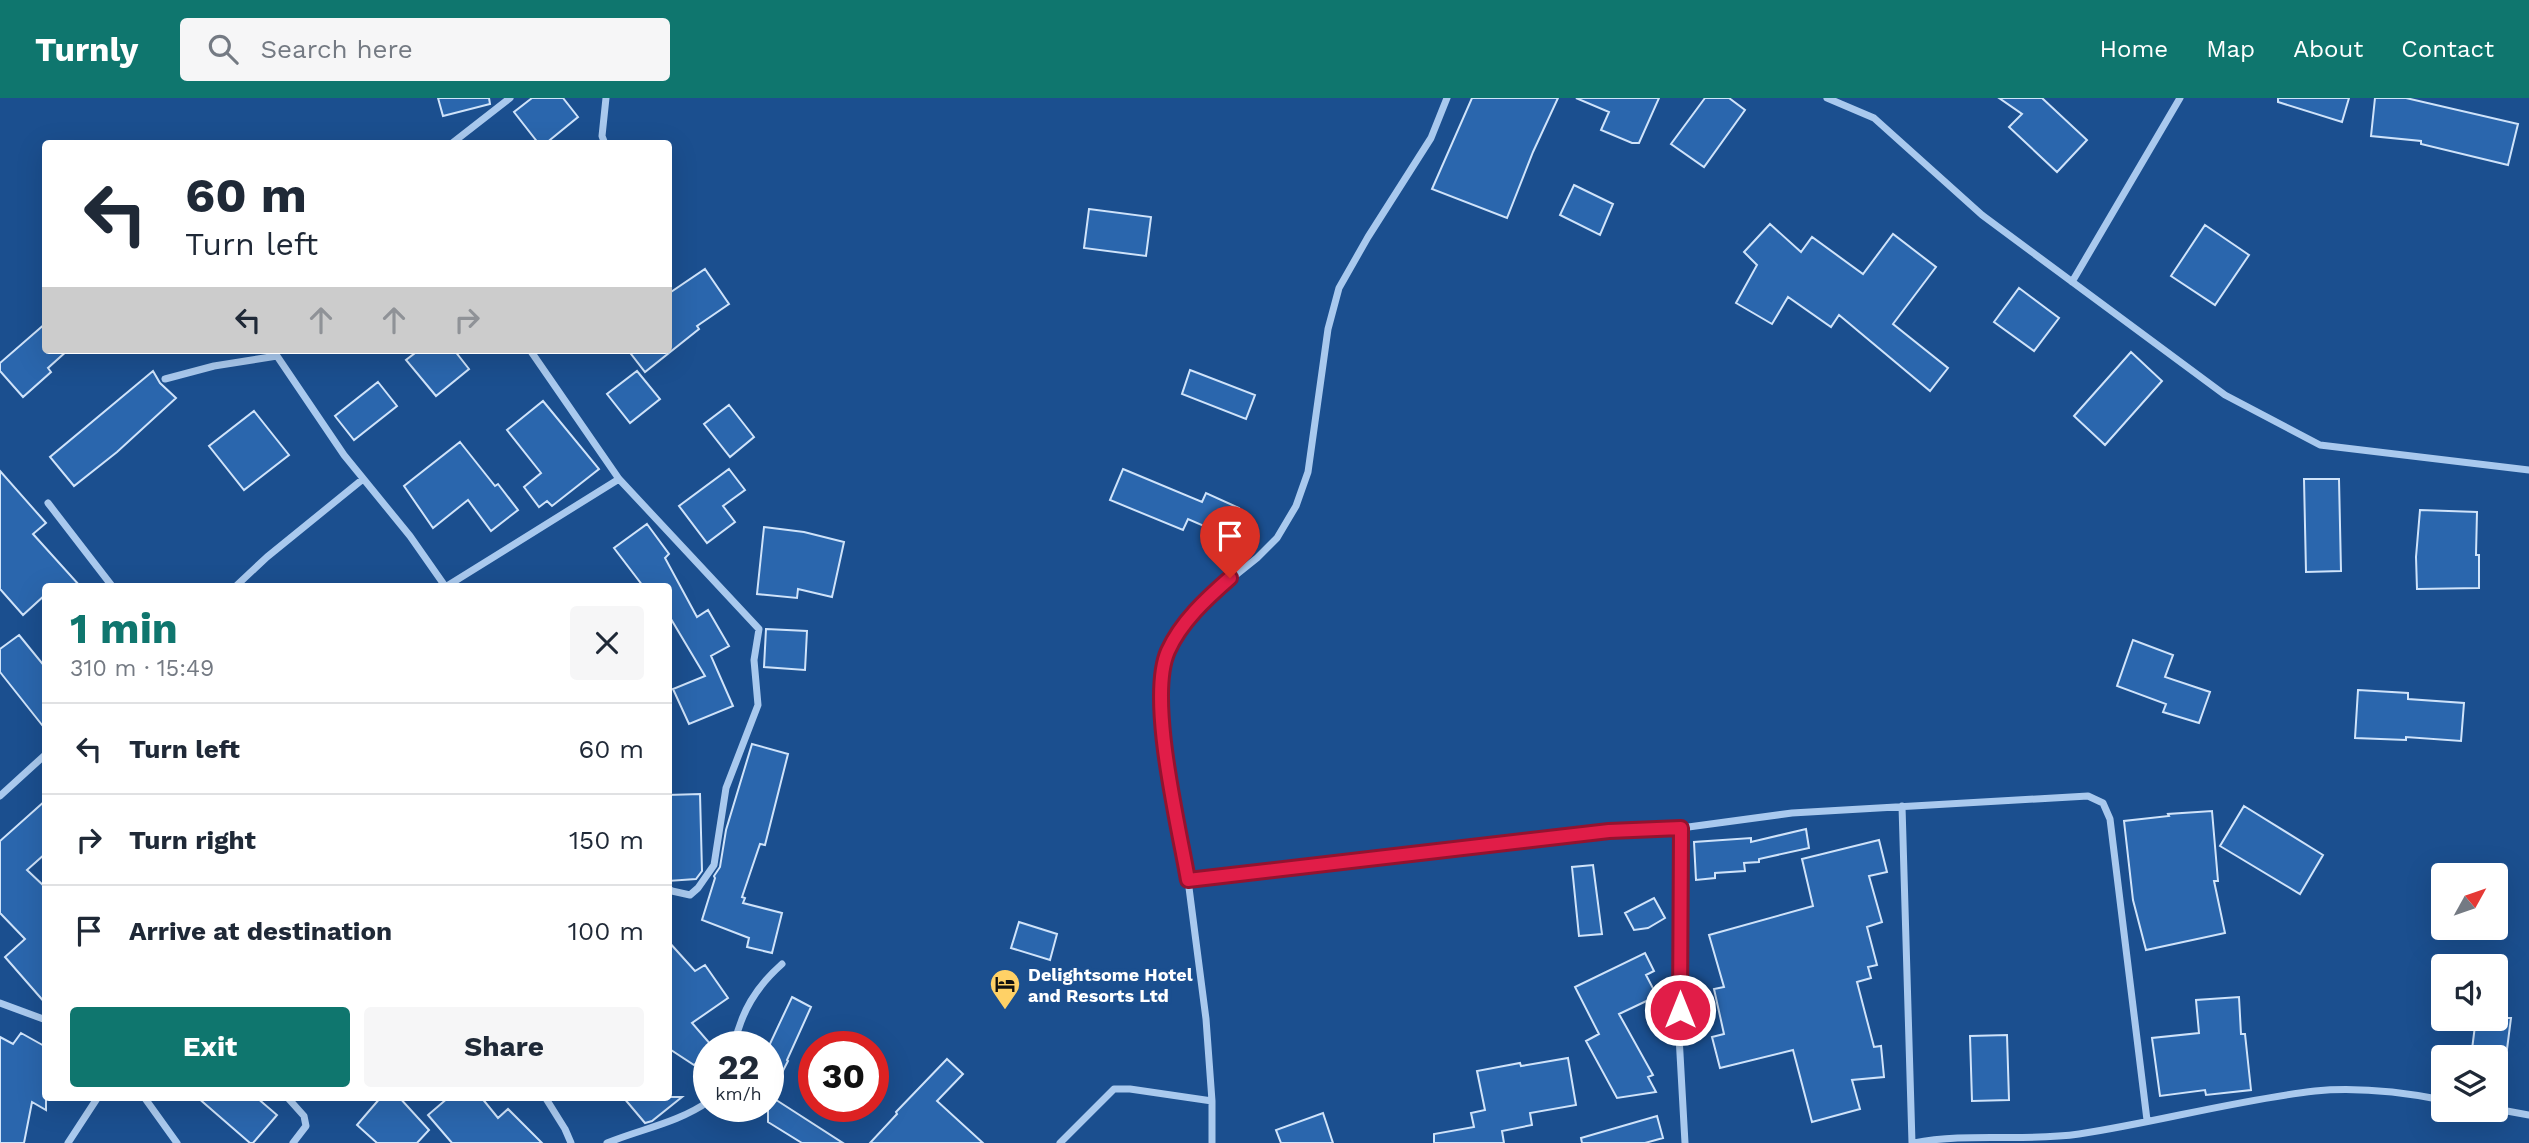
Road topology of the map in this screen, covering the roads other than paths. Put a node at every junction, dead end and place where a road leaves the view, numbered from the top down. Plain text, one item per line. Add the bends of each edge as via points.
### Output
1 (510, 98) edge
2 (606, 98) edge
3 (1447, 98) edge
4 (1827, 98) edge
5 (2180, 98) edge
6 (456, 140) edge
7 (604, 140) edge
8 (2072, 282) junction
9 (271, 354) edge
10 (277, 354) edge
11 (533, 354) edge
12 (165, 379) dead end
13 (2529, 470) edge
14 (363, 479) junction
15 (619, 479) junction
16 (48, 503) dead end
17 (110, 583) edge
18 (239, 583) edge
19 (444, 583) edge
20 (451, 583) edge
21 (42, 758) edge
22 (0, 796) edge
23 (1902, 806) junction
24 (1681, 828) junction
25 (1188, 880) junction
26 (672, 891) edge
27 (782, 964) dead end
28 (0, 1003) edge
29 (42, 1019) edge
30 (737, 1031) edge
31 (2431, 1098) edge
32 (95, 1101) edge
33 (147, 1101) edge
34 (291, 1101) edge
35 (548, 1101) edge
36 (1212, 1101) junction
37 (693, 1111) edge
38 (2508, 1111) edge
39 (2529, 1115) edge
40 (2147, 1120) junction
41 (1931, 1141) edge
42 (68, 1143) edge
43 (177, 1143) edge
44 (293, 1143) edge
45 (571, 1143) edge
46 (607, 1143) edge
47 (1060, 1143) edge
48 (1212, 1143) edge
49 (1685, 1143) edge
50 (1913, 1143) edge

1 - 6 street
2 - 7 street
3 - 25 street via 1431,138 1339,288 1328,329 1308,472 1296,506 1277,538 1202,602 1167,653 1161,681 1166,763
4 - 8 street via 1874,118 1982,215
5 - 8 street
8 - 13 street via 2225,395 2320,444
9 - 12 street
10 - 14 street
11 - 15 street
14 - 18 street
14 - 19 street
15 - 20 street
15 - 26 street via 759,629 754,660 758,705 726,788 714,865 690,895
16 - 17 street
21 - 22 street
23 - 24 street via 1792,813
23 - 40 street via 2088,796 2103,803 2110,819
23 - 50 street
24 - 25 street via 1609,831
24 - 49 street via 1679,1035
25 - 36 street
27 - 30 street via 764,980
28 - 29 street
31 - 40 street via 2317,1091
32 - 42 street
33 - 43 street
34 - 44 street via 304,1116 306,1126
35 - 45 street
36 - 47 street via 1114,1089
36 - 48 street
37 - 46 street
38 - 39 street
40 - 41 street via 2078,1134
41 - 50 street

